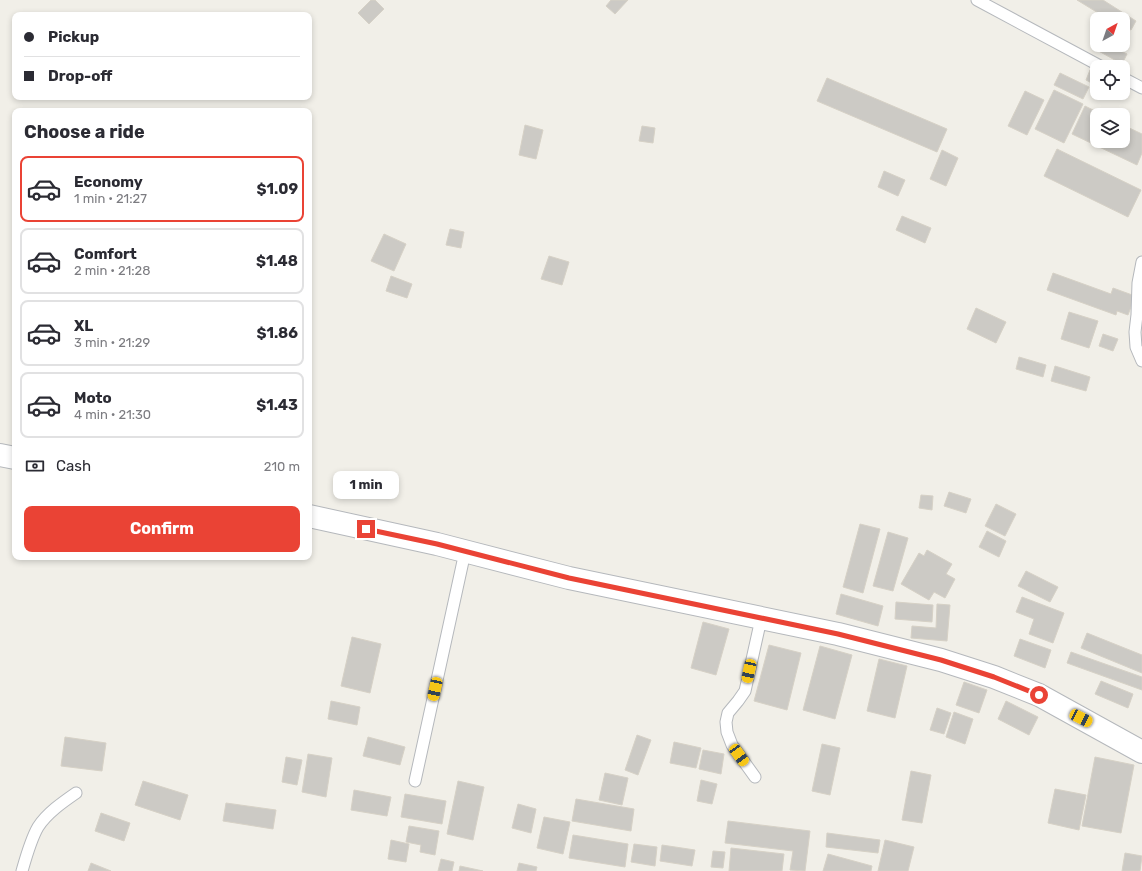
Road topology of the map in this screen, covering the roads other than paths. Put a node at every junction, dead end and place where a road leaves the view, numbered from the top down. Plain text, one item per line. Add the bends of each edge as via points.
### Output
1 (977, 0) edge
2 (1090, 61) edge
3 (1130, 82) edge
4 (1142, 88) edge
5 (1142, 262) edge
6 (1142, 361) edge
7 (0, 455) edge
8 (12, 457) edge
9 (312, 517) edge
10 (465, 552) junction
11 (761, 618) junction
12 (1142, 752) edge
13 (755, 777) dead end
14 (415, 781) dead end
15 (76, 793) dead end
16 (22, 871) edge

1 - 2 lane
3 - 4 lane
5 - 6 lane via 1135,332 1136,347
7 - 8 street
9 - 10 street
10 - 11 street via 569,578
10 - 14 lane
11 - 12 street via 941,660 994,677 1039,695
11 - 13 lane via 745,690 728,713 726,722 732,745
15 - 16 lane via 54,809 39,826

